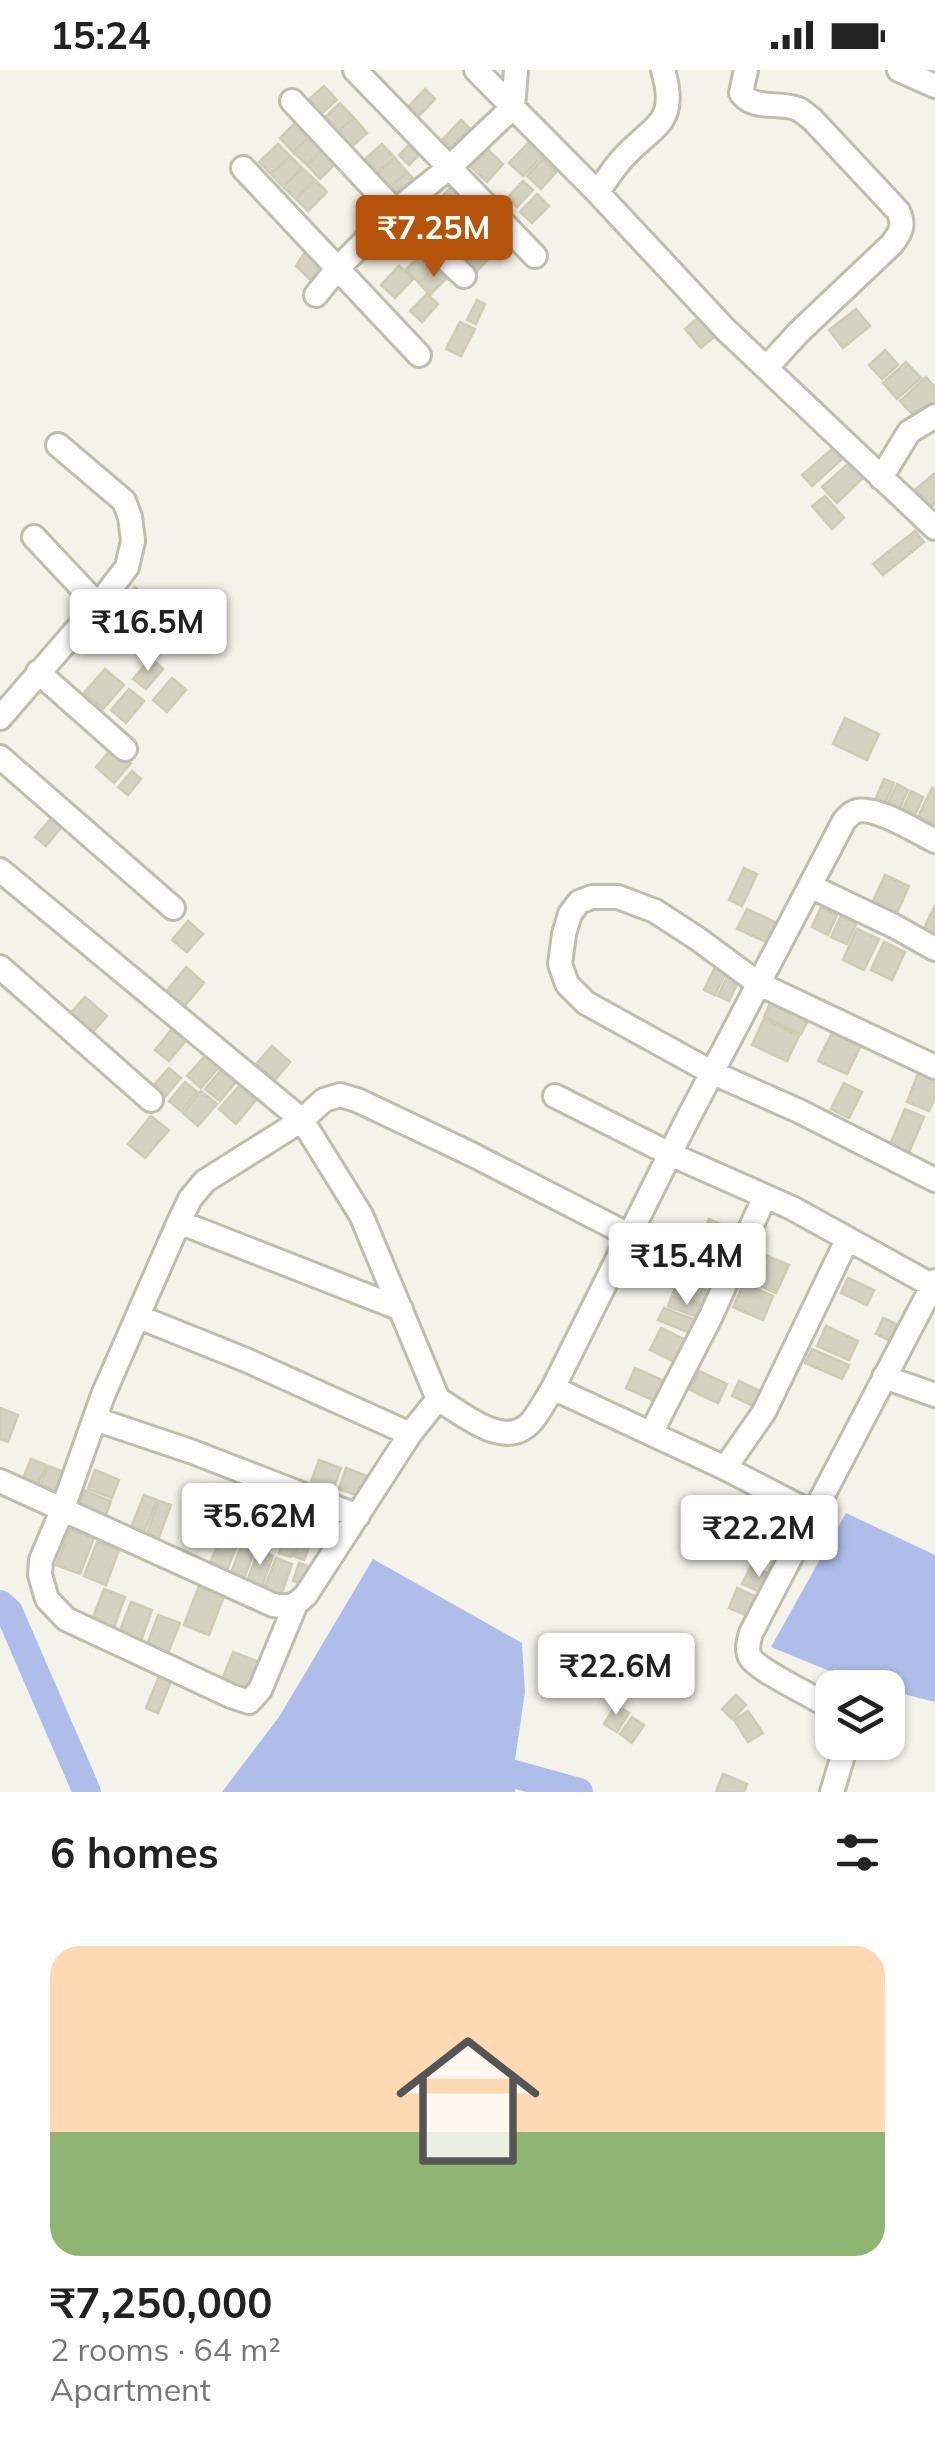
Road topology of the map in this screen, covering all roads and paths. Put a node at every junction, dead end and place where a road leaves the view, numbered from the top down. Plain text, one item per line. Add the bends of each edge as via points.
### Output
1 (355, 70) edge
2 (476, 70) edge
3 (516, 70) edge
4 (663, 70) edge
5 (746, 70) edge
6 (898, 70) edge
7 (935, 86) edge
8 (292, 101) dead end
9 (513, 107) junction
10 (450, 167) junction
11 (243, 168) dead end
12 (597, 192) junction
13 (395, 211) junction
14 (535, 256) dead end
15 (337, 269) junction
16 (464, 276) dead end
17 (316, 295) dead end
18 (419, 355) dead end
19 (766, 368) junction
20 (935, 416) edge
21 (58, 445) dead end
22 (881, 478) junction
23 (935, 528) edge
24 (34, 538) dead end
25 (98, 605) junction
26 (38, 672) junction
27 (0, 718) edge
28 (125, 749) dead end
29 (0, 757) edge
30 (935, 841) edge
31 (0, 870) edge
32 (810, 886) junction
33 (173, 908) dead end
34 (935, 949) edge
35 (0, 968) edge
36 (758, 984) junction
37 (935, 1067) edge
38 (711, 1072) junction
39 (555, 1096) dead end
40 (151, 1100) dead end
41 (302, 1120) junction
42 (670, 1154) junction
43 (935, 1180) edge
44 (765, 1196) junction
45 (179, 1222) junction
46 (629, 1236) junction
47 (847, 1240) junction
48 (934, 1285) edge
49 (402, 1310) junction
50 (139, 1317) junction
51 (884, 1378) junction
52 (553, 1388) junction
53 (935, 1394) edge
54 (438, 1399) junction
55 (95, 1419) junction
56 (651, 1433) junction
57 (410, 1434) junction
58 (725, 1468) junction
59 (0, 1481) edge
60 (63, 1508) junction
61 (814, 1514) junction
62 (358, 1516) junction
63 (294, 1606) junction
64 (815, 1699) edge
65 (842, 1760) edge
66 (832, 1792) edge

1 - 10 street
2 - 9 street
3 - 9 street
4 - 12 street via 669,91 665,116
5 - 19 street via 746,100 798,109 812,119 903,220 892,244
6 - 7 street
8 - 13 street
9 - 10 street
9 - 12 street
10 - 13 street
10 - 14 street
11 - 15 street
12 - 19 street
13 - 15 street
13 - 16 street
15 - 17 street
15 - 18 street
19 - 22 street
20 - 22 street via 909,432
21 - 25 street via 124,502 130,517 127,566
22 - 23 street
24 - 25 street
25 - 26 street
26 - 27 street
26 - 28 street
29 - 33 street
30 - 32 street via 873,812 852,812
31 - 41 street
32 - 34 street
32 - 36 street
35 - 40 street
36 - 37 street
36 - 38 street
36 - 38 street via 655,912 618,897 592,897 570,914 560,964 567,984 586,1002
38 - 42 street
38 - 43 street
39 - 42 street
41 - 45 street via 204,1181
41 - 46 street via 324,1100 357,1100
41 - 49 street via 361,1215
42 - 44 street
42 - 46 street
44 - 47 street
44 - 56 street
45 - 49 street
45 - 50 street
46 - 52 street
47 - 48 street
47 - 58 street via 764,1412
48 - 51 street
49 - 54 street
50 - 55 street
50 - 57 street
51 - 53 street
51 - 61 street
52 - 54 street via 531,1422 509,1434
52 - 56 street
54 - 57 street
55 - 60 street
55 - 62 street
56 - 58 street
57 - 62 street
58 - 61 street
59 - 60 street
60 - 63 street via 273,1605
60 - 63 street via 41,1560 47,1598 66,1619 232,1696 250,1702 260,1690
61 - 64 street via 748,1647 763,1668
62 - 63 street
65 - 66 street

